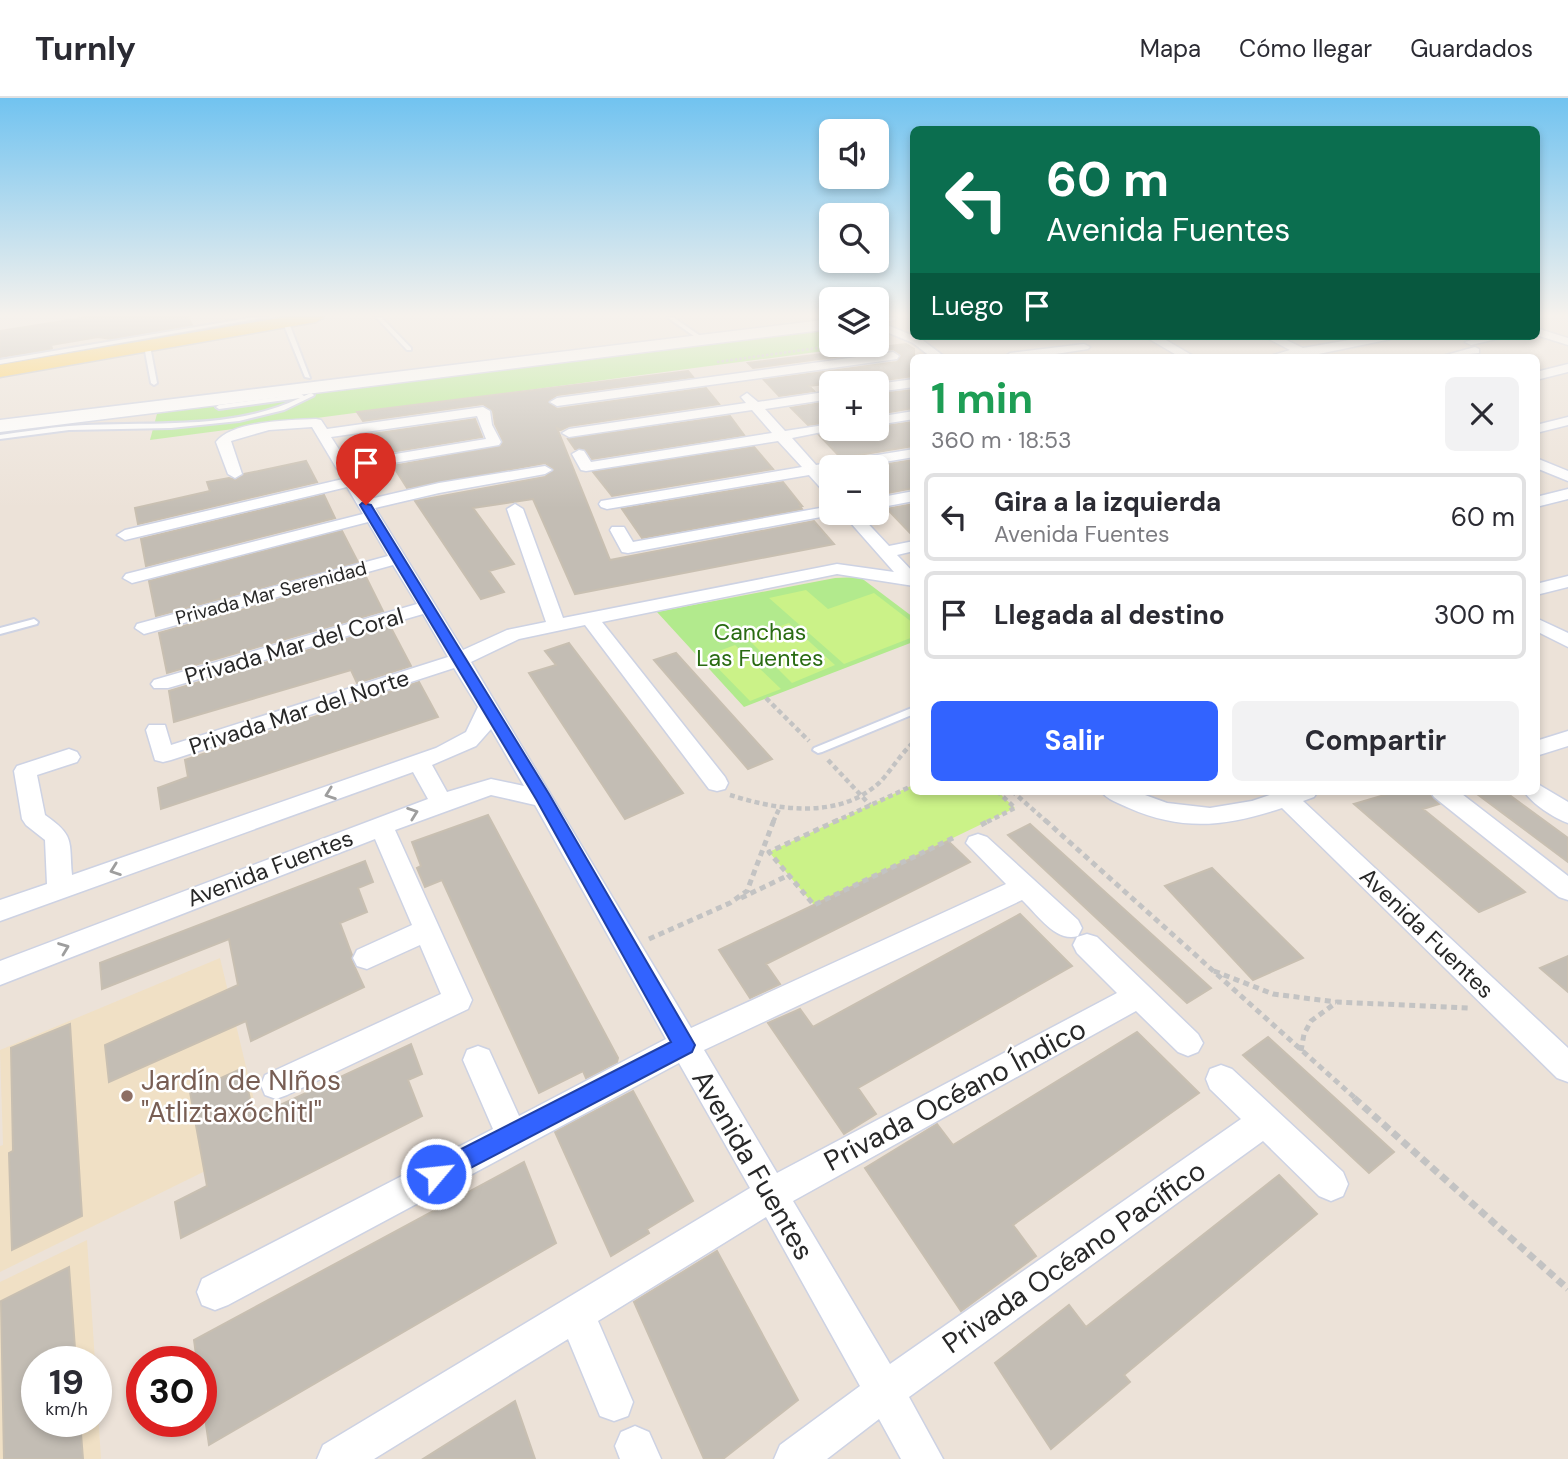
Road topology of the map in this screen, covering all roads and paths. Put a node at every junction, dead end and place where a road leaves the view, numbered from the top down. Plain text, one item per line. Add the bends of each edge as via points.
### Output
1 (394, 381) edge
2 (725, 381) edge
3 (732, 381) edge
4 (910, 384) edge
5 (889, 386) edge
6 (267, 397) junction
7 (819, 397) edge
8 (218, 403) junction
9 (755, 406) junction
10 (270, 412) junction
11 (910, 416) edge
12 (889, 419) edge
13 (221, 421) junction
14 (1568, 421) edge
15 (565, 423) junction
16 (0, 428) edge
17 (1540, 428) edge
18 (320, 429) junction
19 (819, 430) edge
20 (782, 436) junction
21 (0, 437) edge
22 (698, 449) junction
23 (910, 454) edge
24 (1540, 464) edge
25 (812, 469) junction
26 (545, 470) dead end
27 (234, 474) dead end
28 (347, 474) junction
29 (819, 477) edge
30 (1568, 477) edge
31 (722, 484) junction
32 (1568, 494) edge
33 (910, 497) edge
34 (889, 501) edge
35 (1540, 501) edge
36 (515, 509) dead end
37 (369, 511) junction
38 (819, 513) edge
39 (856, 525) edge
40 (125, 535) dead end
41 (910, 546) edge
42 (870, 550) junction
43 (398, 558) junction
44 (837, 569) junction
45 (132, 578) dead end
46 (910, 580) edge
47 (1568, 581) edge
48 (910, 582) edge
49 (1540, 589) edge
50 (428, 607) junction
51 (589, 617) junction
52 (34, 622) dead end
53 (556, 624) junction
54 (1540, 627) edge
55 (144, 628) dead end
56 (0, 631) edge
57 (1568, 641) edge
58 (460, 660) junction
59 (161, 684) dead end
60 (488, 706) junction
61 (910, 712) edge
62 (157, 730) dead end
63 (1568, 738) edge
64 (910, 746) edge
65 (1540, 748) edge
66 (818, 750) dead end
67 (69, 757) dead end
68 (419, 762) junction
69 (717, 783) joint
70 (910, 787) edge
71 (1540, 794) edge
72 (1000, 795) edge
73 (1017, 795) edge
74 (1123, 795) edge
75 (1296, 795) edge
76 (1447, 795) edge
77 (543, 798) junction
78 (442, 803) junction
79 (780, 807) junction
80 (1568, 814) edge
81 (381, 825) junction
82 (969, 836) junction
83 (789, 875) junction
84 (1025, 887) junction
85 (60, 890) junction
86 (1568, 890) edge
87 (730, 903) junction
88 (0, 911) edge
89 (426, 930) junction
90 (1078, 937) joint
91 (629, 948) junction
92 (367, 958) dead end
93 (1207, 968) junction
94 (0, 973) edge
95 (1139, 995) junction
96 (1337, 1002) junction
97 (1506, 1009) junction
98 (1188, 1043) dead end
99 (684, 1045) junction
100 (1301, 1052) junction
101 (478, 1060) dead end
102 (1568, 1068) edge
103 (1222, 1079) dead end
104 (276, 1085) dead end
105 (1265, 1121) junction
106 (510, 1135) junction
107 (1331, 1184) dead end
108 (770, 1195) junction
109 (1568, 1289) edge
110 (215, 1292) dead end
111 (576, 1313) junction
112 (883, 1392) junction
113 (614, 1402) dead end
114 (337, 1459) edge
115 (794, 1459) edge
116 (923, 1459) edge

1 - 6 main road
2 - 15 street
3 - 9 street
4 - 5 street
6 - 8 main road
6 - 10 lane
6 - 10 lane via 311,395
7 - 9 street
8 - 13 lane
8 - 16 main road
9 - 15 street
9 - 20 street
10 - 13 lane
11 - 12 street
13 - 21 lane via 69,428
14 - 17 street
15 - 22 street via 586,467
18 - 27 street via 268,426 226,438 223,442
18 - 28 street, Avenida Fuentes
18 - 28 street via 483,411 494,442
19 - 20 street
20 - 22 street
20 - 25 street
22 - 31 street
23 - 25 street
24 - 30 street
25 - 29 street
25 - 31 street
26 - 37 street via 439,488
28 - 37 street, Avenida Fuentes
28 - 40 street
31 - 38 street via 610,511 628,548
32 - 35 street
33 - 34 street
36 - 53 street
37 - 43 street, Avenida Fuentes
37 - 45 street
39 - 42 street
41 - 42 street
42 - 44 street
42 - 46 street
43 - 50 street, Avenida Fuentes
43 - 55 street, Privada Mar Serenidad
44 - 48 street
44 - 51 street
47 - 49 street
50 - 58 street, Avenida Fuentes
50 - 59 street, Privada Mar del Coral
51 - 53 street
51 - 69 street
52 - 56 lane
53 - 58 street via 514,634
54 - 57 street
58 - 60 street, Avenida Fuentes
58 - 62 street, Privada Mar del Norte via 163,755
60 - 68 street via 483,729 468,742
60 - 77 street, Avenida Fuentes
61 - 66 lane
63 - 65 street
64 - 79 path via 874,787 854,800 836,806
67 - 85 street via 25,771 34,819 57,836
68 - 78 street
68 -> 85 street
69 - 79 path via 729,794
70 - 83 path via 769,852
71 - 80 street
72 - 82 path via 1015,808
73 - 93 path
74 - 75 street, Avenida Fuentes via 1166,813 1217,818
75 - 97 street, Avenida Fuentes
76 - 86 street
77 - 78 street, Avenida Fuentes via 491,787
77 - 91 street, Avenida Fuentes
81 -> 78 street, Avenida Fuentes
79 - 87 path via 747,891
81 - 89 street
94 -> 81 street, Avenida Fuentes
82 - 83 path via 814,905
82 - 84 street
83 - 87 path
84 - 90 street
84 - 99 street
85 - 88 street
87 - 91 path
89 - 92 street
89 - 104 street via 458,1000
90 - 95 street
91 - 99 street, Avenida Fuentes
93 - 96 path via 1271,995
93 - 100 path
95 - 98 street
95 - 108 street, Privada Océano Índico
96 - 97 path
96 - 100 path via 1307,1024
97 - 102 street, Avenida Fuentes
99 - 106 street
99 - 108 street, Avenida Fuentes
100 - 109 path
101 - 106 street
103 - 105 street
105 - 107 street
105 - 112 street, Privada Océano Pacífico
106 - 110 street
108 - 111 street, Privada Océano Índico
108 - 112 street, Avenida Fuentes
111 - 113 street
111 - 114 street, Privada Océano Índico
112 - 115 street, Privada Océano Pacífico
112 - 116 street, Avenida Fuentes

